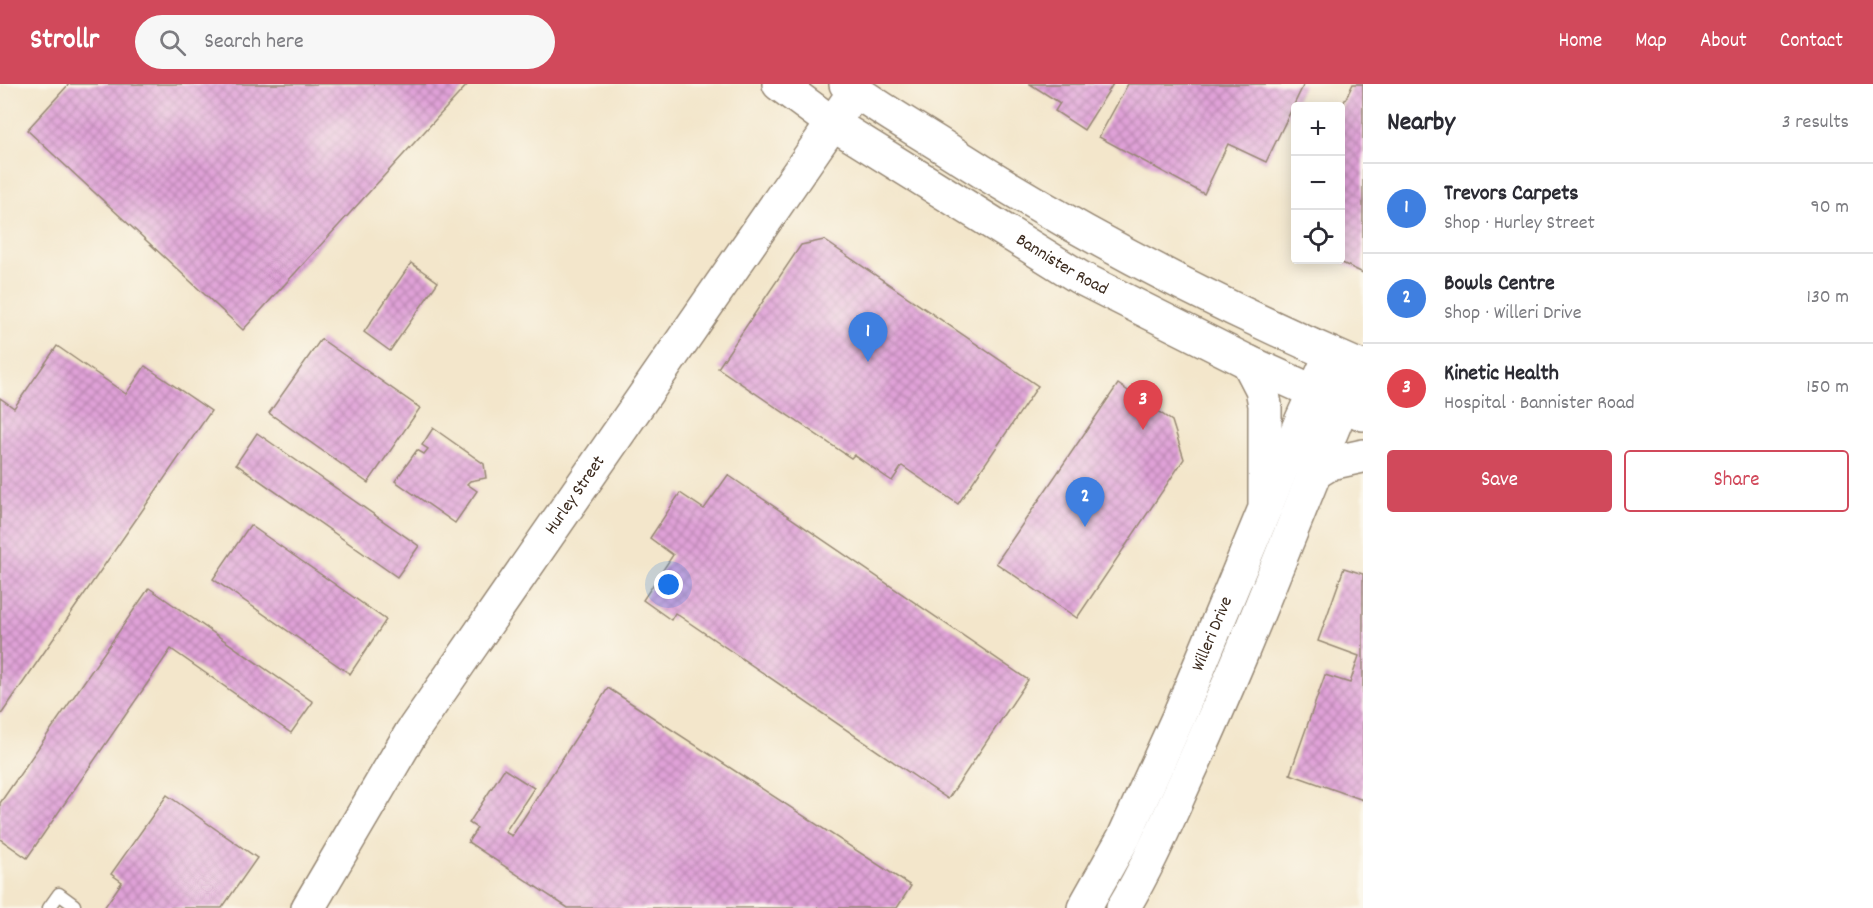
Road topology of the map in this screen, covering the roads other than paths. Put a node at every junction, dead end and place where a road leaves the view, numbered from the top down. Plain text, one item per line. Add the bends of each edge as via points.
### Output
1 (779, 84) edge
2 (850, 87) edge
3 (832, 123) junction
4 (1248, 362) junction
5 (1351, 363) edge
6 (1340, 404) edge
7 (1363, 456) edge
8 (1313, 474) junction
9 (1265, 508) junction
10 (74, 905) dead end
11 (49, 908) edge
12 (308, 908) edge
13 (1083, 908) edge
14 (1123, 908) edge

1 - 3 main road, Bannister Road
2 - 3 main road, Hurley Street
2 - 5 main road via 995,180 1106,244
3 - 4 main road, Bannister Road via 1079,277
3 - 12 main road, Hurley Street via 411,733
4 - 6 main road, Bannister Road
4 - 9 main road via 1262,389 1265,405
5 - 6 main road, Willeri Drive
6 - 8 main road, Willeri Drive
6 - 9 main road, Willeri Drive
7 - 8 main road via 1331,463
8 - 14 main road, Willeri Drive via 1221,703 1140,880
9 - 13 main road, Willeri Drive via 1124,837
10 - 11 lane via 59,894

